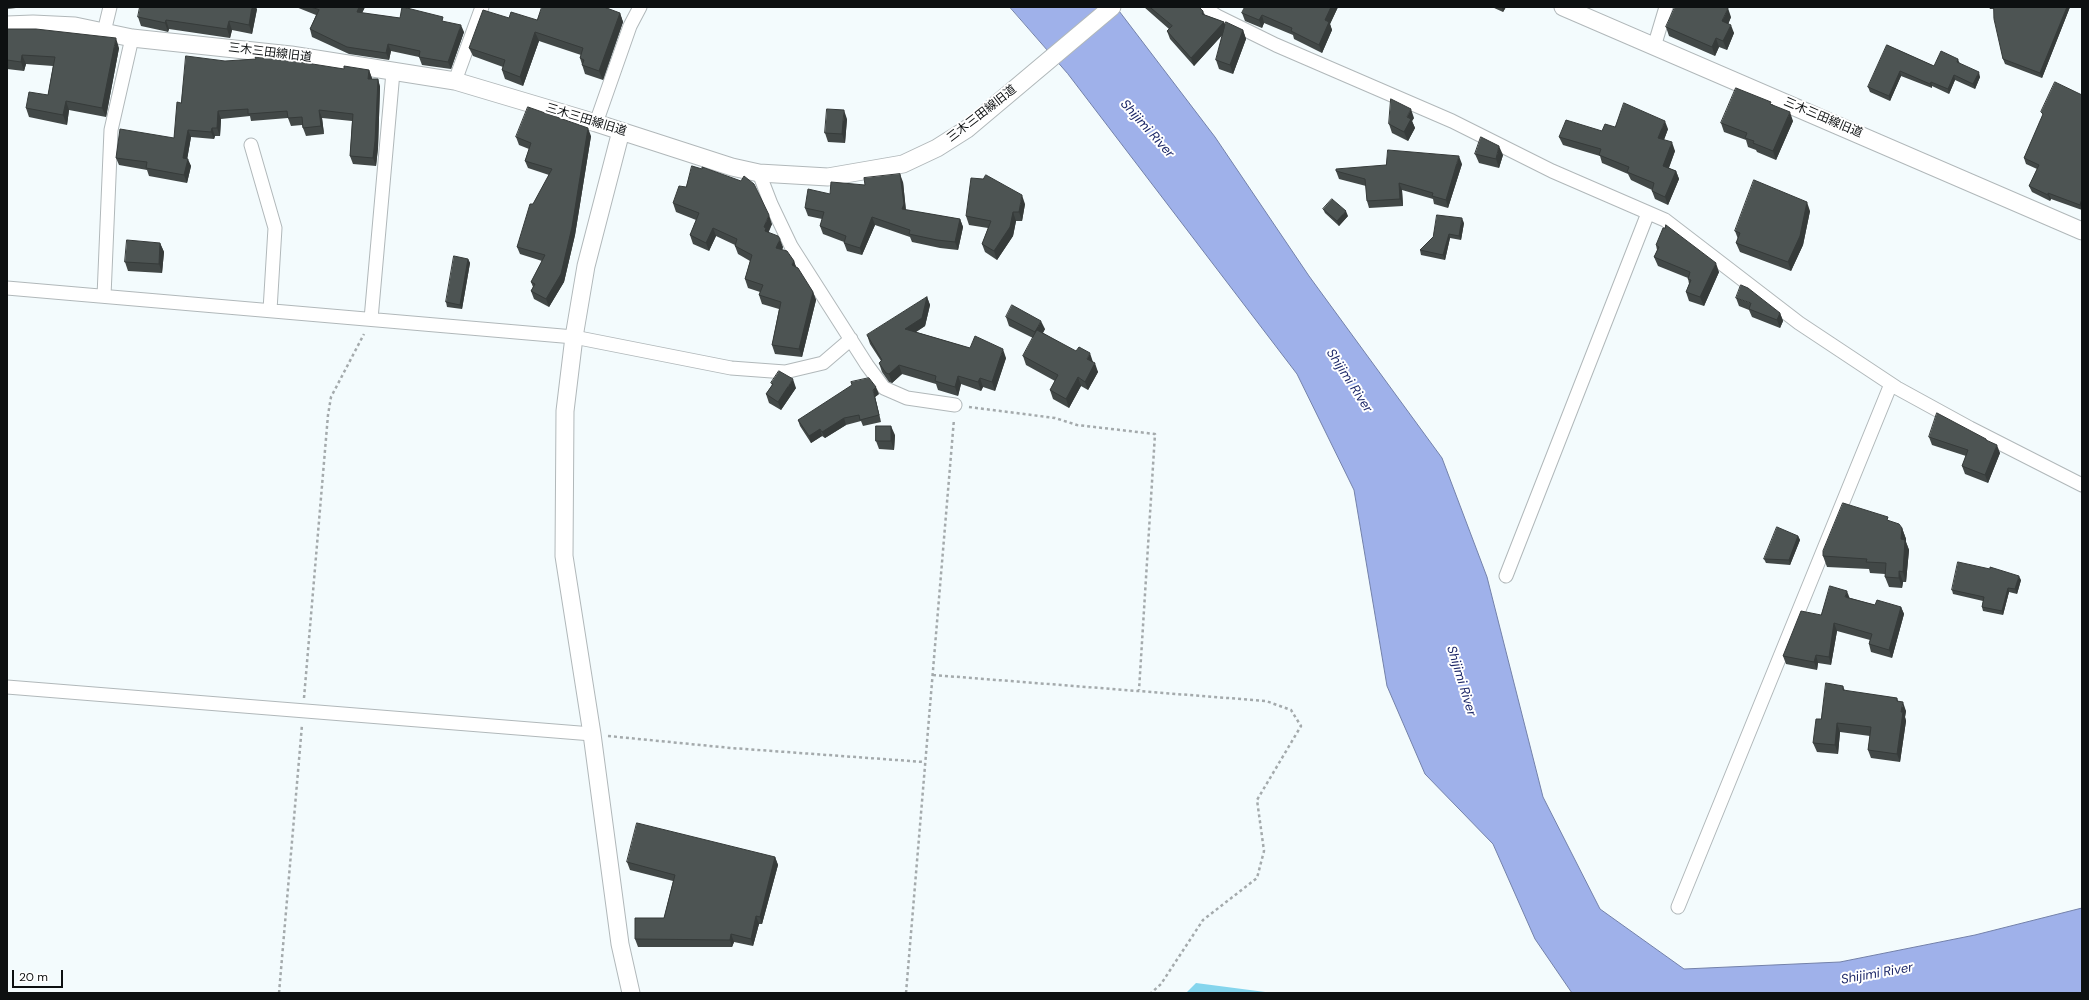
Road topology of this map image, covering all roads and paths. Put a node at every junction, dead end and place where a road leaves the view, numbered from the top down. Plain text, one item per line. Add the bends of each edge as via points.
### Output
1 (110, 7) edge
2 (482, 7) edge
3 (640, 7) edge
4 (1112, 7) edge
5 (1202, 7) edge
6 (1563, 7) edge
7 (1666, 7) edge
8 (7, 25) edge
9 (104, 32) junction
10 (132, 38) junction
11 (1654, 47) junction
12 (393, 72) junction
13 (455, 81) junction
14 (596, 123) junction
15 (621, 130) junction
16 (251, 145) dead end
17 (759, 173) junction
18 (1648, 214) junction
19 (2082, 231) edge
20 (7, 288) edge
21 (104, 296) junction
22 (270, 310) junction
23 (371, 319) junction
24 (574, 337) junction
25 (851, 339) junction
26 (1891, 384) junction
27 (955, 405) junction
28 (2082, 485) edge
29 (1506, 576) dead end
30 (933, 675) junction
31 (7, 687) edge
32 (1139, 690) junction
33 (303, 711) junction
34 (592, 734) junction
35 (924, 762) junction
36 (1678, 907) dead end
37 (279, 993) edge
38 (631, 993) edge
39 (906, 993) edge
40 (1151, 993) edge

1 - 9 street
2 - 13 street
3 - 14 street via 630,26
4 - 17 street, 三木三田線旧道 via 967,129 937,148 903,164 828,177
5 - 18 street via 1276,45 1452,121 1552,171
6 - 11 street, 三木三田線旧道
7 - 11 street
8 - 9 street, 三木三田線旧道 via 75,26
9 - 10 street, 三木三田線旧道
10 - 12 street, 三木三田線旧道 via 291,55
10 - 21 street via 111,130
11 - 19 street, 三木三田線旧道
12 - 13 street, 三木三田線旧道
12 - 23 street
13 - 14 street, 三木三田線旧道
14 - 15 street, 三木三田線旧道
15 - 17 street, 三木三田線旧道 via 732,167
15 - 24 street via 586,266
16 - 22 street via 275,228
17 - 25 street via 791,246
18 - 26 street via 1665,220 1799,323
18 - 29 street
20 - 21 street
21 - 22 street
22 - 23 street
23 - 24 street
23 - 33 path via 331,398
24 - 25 street via 730,368 785,372 823,363
24 - 34 street via 566,411 564,556
25 - 27 street via 884,388 907,398
26 - 28 street
26 - 36 street
27 - 30 path
27 - 32 path via 1055,418 1077,425 1155,434
30 - 32 path
30 - 35 path
31 - 33 street
32 - 40 path via 1266,701 1291,710 1301,726 1257,800 1264,851 1257,878 1203,920 1160,984
33 - 34 street
33 - 37 path
34 - 35 path via 731,748
34 - 38 street via 620,944
35 - 39 path

